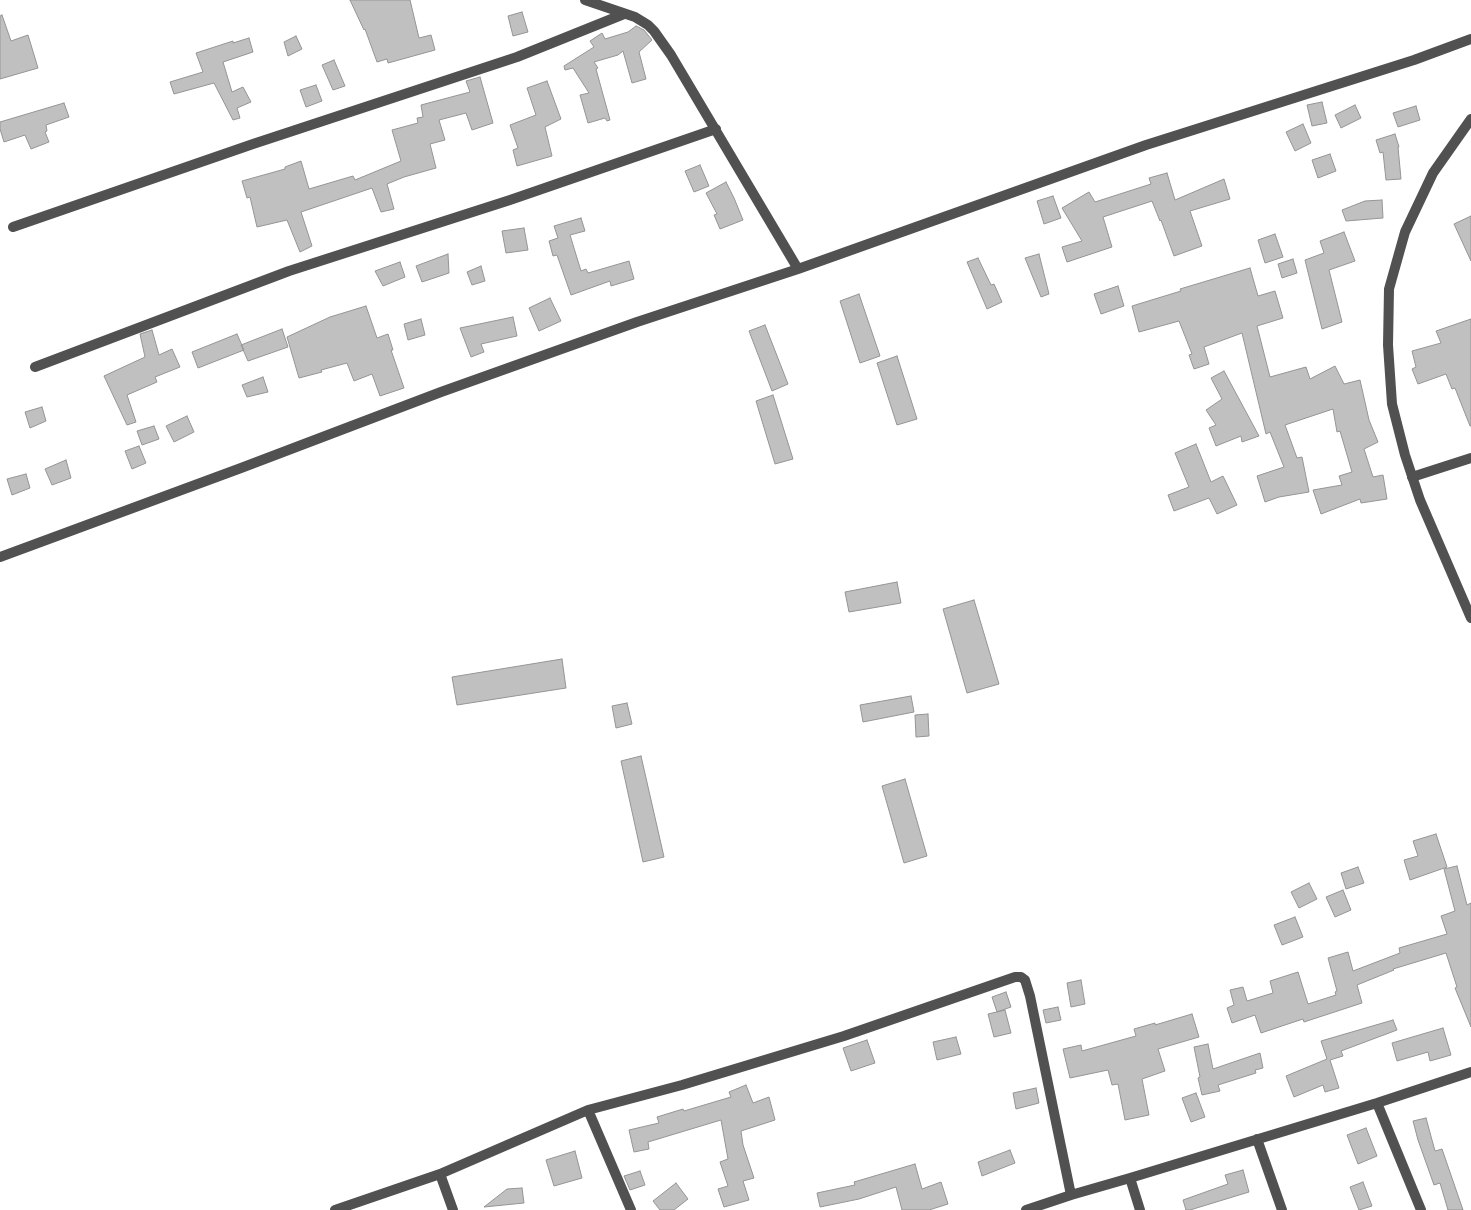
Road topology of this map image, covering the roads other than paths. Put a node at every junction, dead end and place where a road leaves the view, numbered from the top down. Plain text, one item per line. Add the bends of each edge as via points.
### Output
1 (584, 0) edge
2 (624, 14) junction
3 (1471, 40) edge
4 (1471, 119) edge
5 (716, 129) junction
6 (13, 227) dead end
7 (798, 269) junction
8 (35, 367) dead end
9 (1471, 458) edge
10 (1412, 477) junction
11 (0, 558) edge
12 (1471, 618) edge
13 (1471, 1072) edge
14 (1377, 1103) junction
15 (588, 1110) junction
16 (1258, 1139) junction
17 (440, 1174) junction
18 (1130, 1178) junction
19 (1070, 1195) junction
20 (335, 1210) edge
21 (453, 1210) edge
22 (631, 1210) edge
23 (1026, 1210) edge
24 (1140, 1210) edge
25 (1282, 1210) edge
26 (1421, 1210) edge

1 - 2 street
2 - 5 street via 642,20 654,31
2 - 6 street via 517,57
3 - 7 street via 1146,145
4 - 10 street via 1433,173 1405,232 1389,288 1392,404
5 - 7 street
5 - 8 street via 510,200 289,270
7 - 11 street via 442,392
9 - 10 street
10 - 12 street
13 - 14 street
14 - 16 street
14 - 26 street
15 - 17 street
15 - 19 street via 844,1036 1019,977 1025,980 1030,996
15 - 22 street
16 - 18 street
16 - 25 street
17 - 20 street
17 - 21 street
18 - 19 street
18 - 24 street
19 - 23 street

